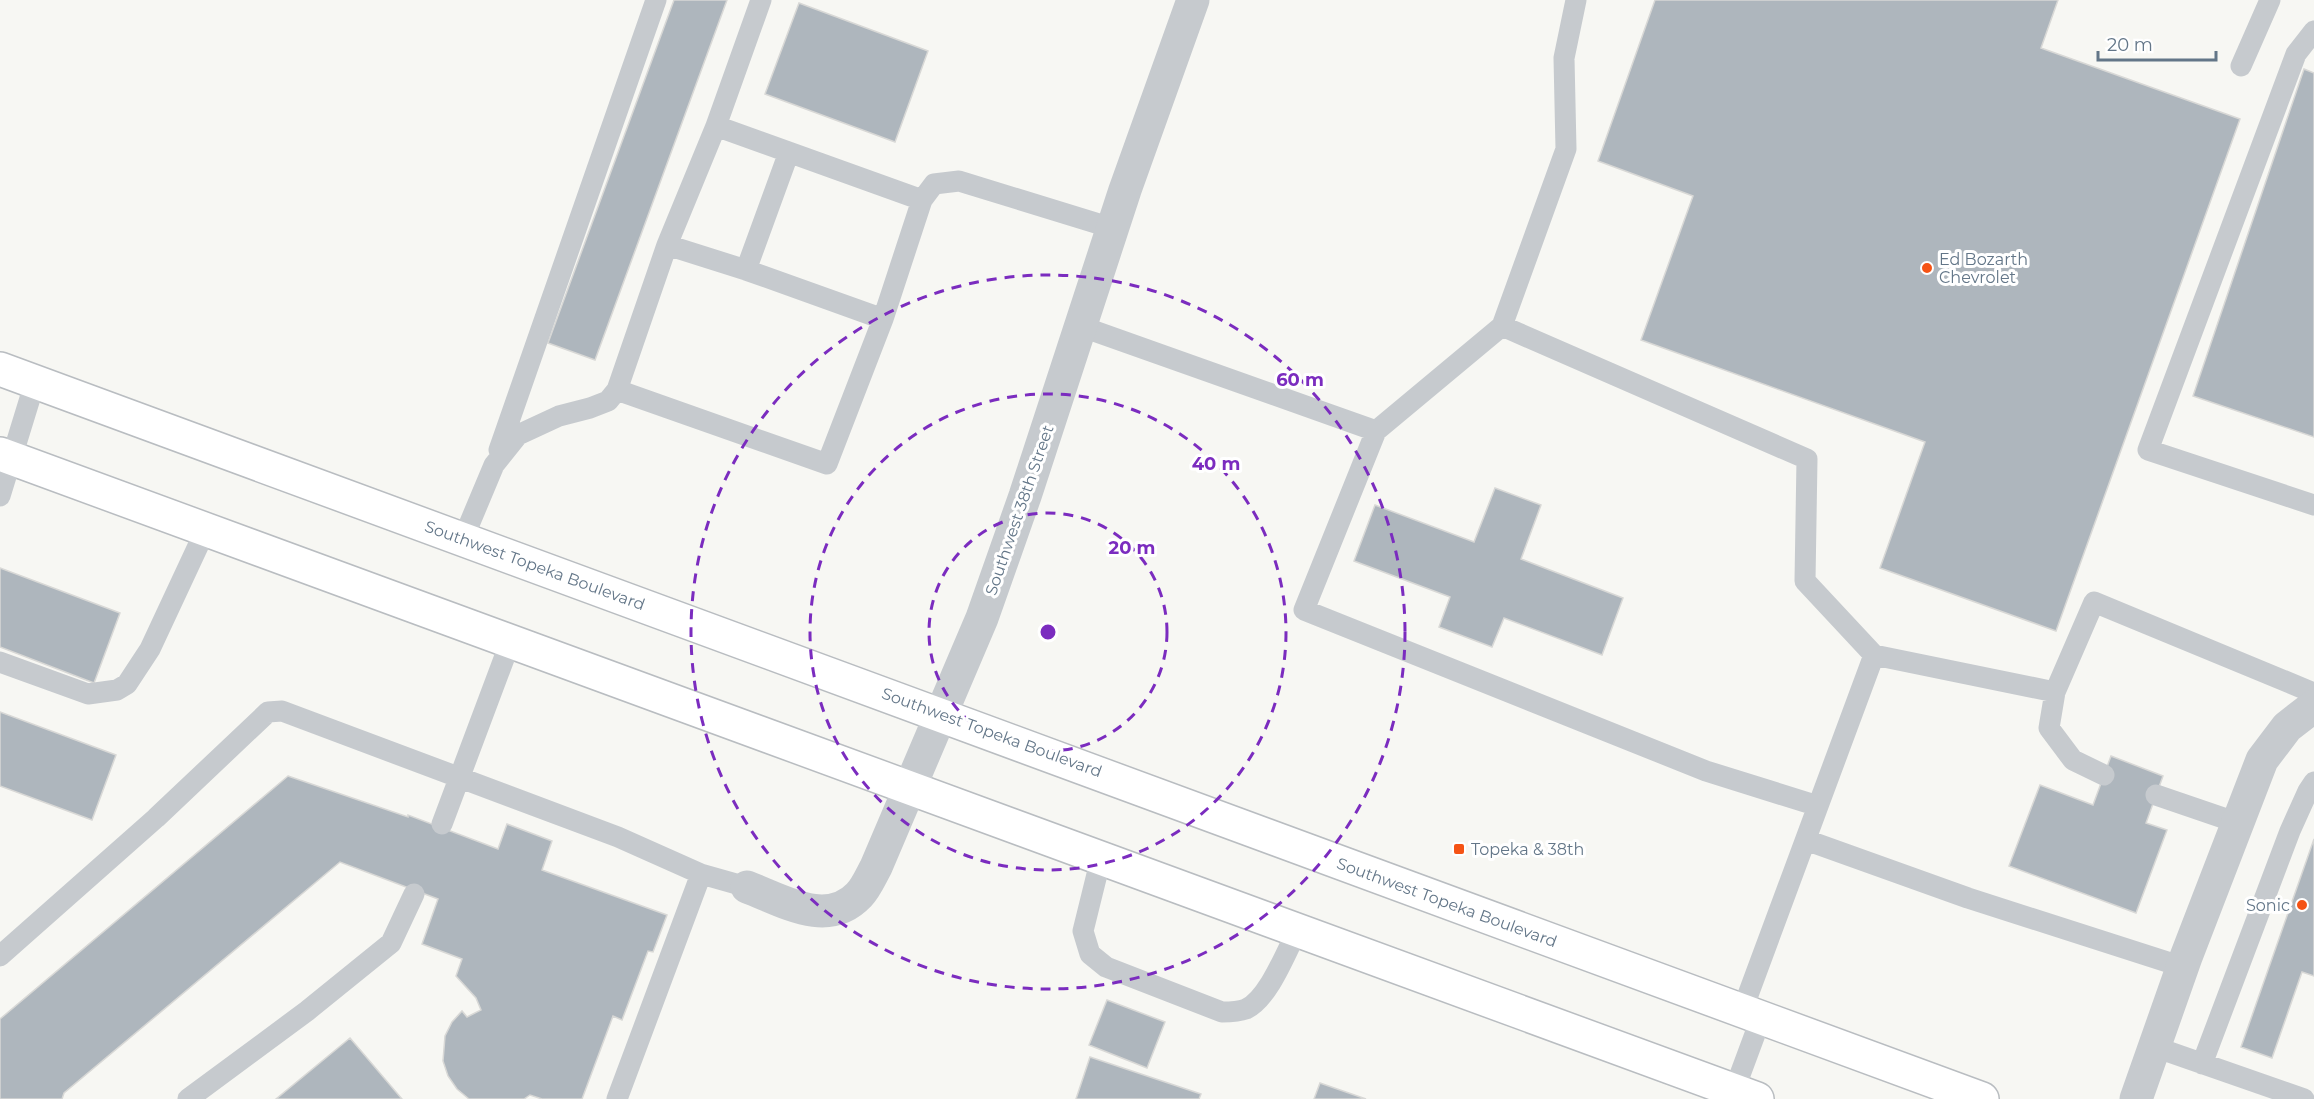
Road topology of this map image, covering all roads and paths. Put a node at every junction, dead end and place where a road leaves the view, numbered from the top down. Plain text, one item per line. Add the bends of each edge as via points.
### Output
1 (656, 0) edge
2 (761, 0) edge
3 (1193, 0) edge
4 (1576, 0) edge
5 (2270, 0) edge
6 (2314, 31) edge
7 (2241, 66) dead end
8 (716, 126) junction
9 (789, 152) junction
10 (922, 200) junction
11 (1112, 228) junction
12 (667, 245) junction
13 (746, 270) junction
14 (883, 319) junction
15 (1080, 326) junction
16 (1502, 326) junction
17 (0, 369) edge
18 (35, 382) junction
19 (617, 390) junction
20 (1376, 431) junction
21 (6, 456) edge
22 (494, 465) junction
23 (0, 496) edge
24 (2314, 505) edge
25 (206, 529) junction
26 (463, 538) junction
27 (511, 640) junction
28 (1874, 655) junction
29 (0, 662) edge
30 (2055, 692) junction
31 (2314, 693) edge
32 (2314, 706) edge
33 (942, 713) junction
34 (2104, 776) dead end
35 (460, 778) junction
36 (2314, 782) edge
37 (911, 787) junction
38 (2156, 795) dead end
39 (1818, 806) junction
40 (2238, 823) junction
41 (442, 824) dead end
42 (1806, 840) junction
43 (1101, 858) junction
44 (701, 874) junction
45 (747, 887) joint
46 (414, 894) dead end
47 (1298, 930) junction
48 (0, 956) edge
49 (2182, 967) junction
50 (1752, 1015) junction
51 (2155, 1047) junction
52 (2202, 1064) junction
53 (1741, 1096) edge
54 (188, 1099) edge
55 (617, 1099) edge
56 (1982, 1099) edge
57 (2136, 1099) edge
58 (2304, 1099) edge

1 - 22 lane
2 - 8 lane
3 - 11 street, Southwest 38th Street
4 - 16 lane via 1564,58 1566,149
5 - 7 lane
6 - 24 lane via 2296,54 2148,450
8 - 9 lane
8 - 12 lane
9 - 10 lane
9 - 13 lane
10 - 11 lane via 934,184 960,181
10 - 14 lane
11 - 15 street, Southwest 38th Street
12 - 13 lane
12 - 19 lane
13 - 14 lane
14 - 19 lane via 827,464
15 - 20 lane
15 - 33 street, Southwest 38th Street via 982,618
16 - 20 lane
16 - 28 lane via 1807,459 1805,581
17 - 18 main road, Southwest Topeka Boulevard
18 - 21 lane
18 - 26 main road, Southwest Topeka Boulevard
19 - 22 lane via 608,401 559,416 518,435
20 - 39 lane via 1304,610 1706,771
21 - 23 lane
21 - 25 main road
22 - 26 lane
25 - 27 main road
25 - 29 lane via 150,649 127,684 117,690 88,694
26 - 33 main road, Southwest Topeka Boulevard
27 - 35 lane
27 - 37 main road
28 - 30 lane
28 - 39 lane
30 - 31 lane via 2094,602
30 - 34 lane via 2049,728 2073,760
32 - 40 street via 2287,727 2262,760
33 - 37 street, Southwest 38th Street
33 - 50 main road, Southwest Topeka Boulevard
35 - 41 lane
35 - 44 lane via 618,837
35 - 48 lane via 282,711 268,712
36 - 52 lane via 2290,831
37 - 43 main road
37 - 45 street, Southwest 38th Street via 876,867 861,894 847,906 828,912 812,911
38 - 40 lane
39 - 42 lane
40 - 49 street
42 - 49 lane
42 - 50 lane
43 - 47 main road
43 - 47 lane via 1083,931 1090,954 1106,967 1222,1012 1248,1008 1265,992
44 - 45 lane
44 - 55 lane
46 - 54 lane via 391,943
47 - 53 main road
49 - 51 street
50 - 53 lane
50 - 56 main road, Southwest Topeka Boulevard
51 - 52 lane
51 - 57 street
52 - 58 lane

